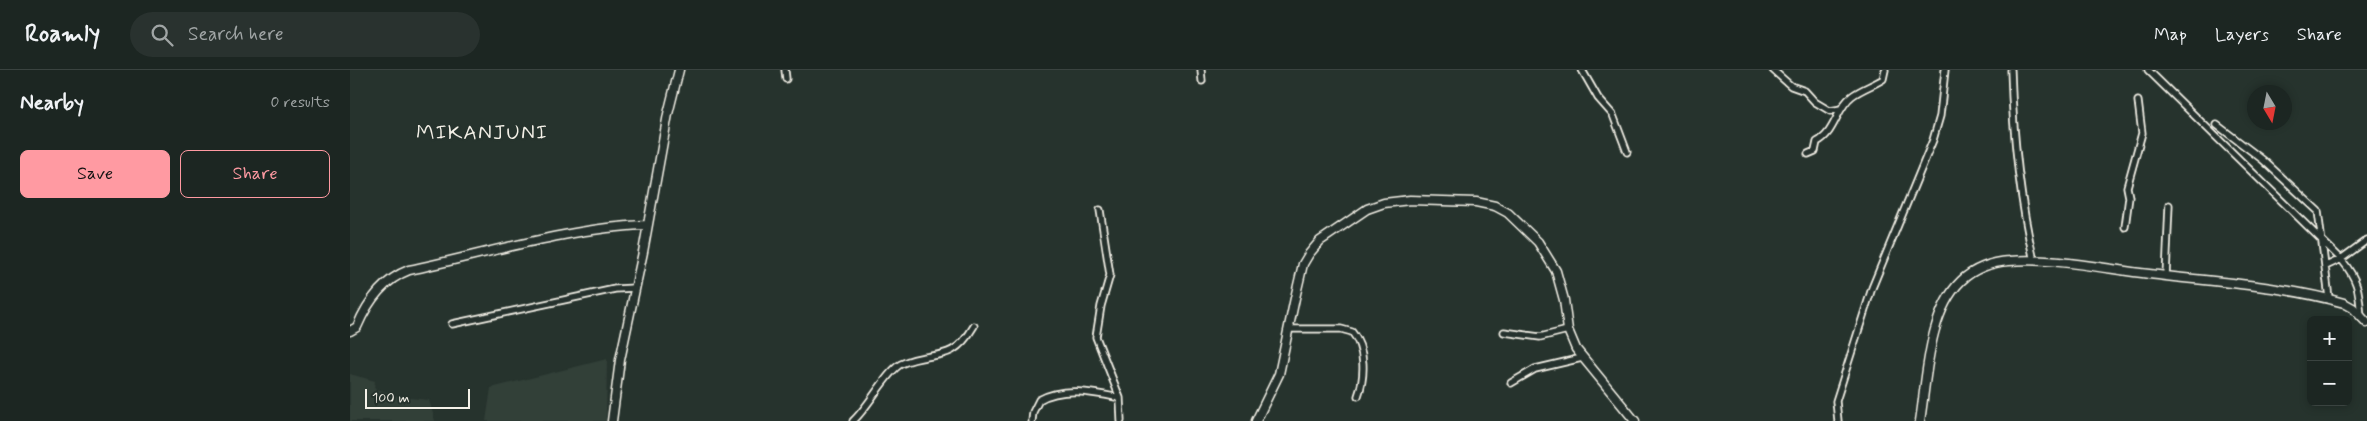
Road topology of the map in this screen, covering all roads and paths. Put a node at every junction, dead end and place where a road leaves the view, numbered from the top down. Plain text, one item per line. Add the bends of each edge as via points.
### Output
1 (679, 70) edge
2 (785, 70) edge
3 (1201, 70) edge
4 (1582, 70) edge
5 (1773, 70) edge
6 (1885, 70) edge
7 (1945, 70) edge
8 (2010, 70) edge
9 (2148, 70) edge
10 (786, 79) dead end
11 (1202, 81) dead end
12 (2138, 101) dead end
13 (1841, 109) junction
14 (2217, 125) dead end
15 (1627, 152) dead end
16 (1808, 154) dead end
17 (2169, 205) dead end
18 (1100, 210) dead end
19 (648, 225) junction
20 (2125, 227) dead end
21 (2319, 237) junction
22 (2367, 240) edge
23 (2341, 259) junction
24 (2034, 261) junction
25 (2326, 266) junction
26 (2166, 276) junction
27 (635, 288) junction
28 (2328, 298) junction
29 (2364, 321) edge
30 (452, 324) dead end
31 (974, 326) dead end
32 (1289, 329) junction
33 (1568, 330) junction
34 (350, 331) edge
35 (1504, 332) dead end
36 (1582, 358) junction
37 (1511, 383) dead end
38 (1358, 396) dead end
39 (1120, 398) junction
40 (612, 421) edge
41 (853, 421) edge
42 (1032, 421) edge
43 (1121, 421) edge
44 (1256, 421) edge
45 (1635, 421) edge
46 (1838, 421) edge
47 (1920, 421) edge

1 - 19 main road
2 - 10 street
3 - 11 street
4 - 15 street via 1598,98 1613,115
5 - 13 street via 1830,111
6 - 13 street via 1883,79 1852,96
7 - 46 street via 1940,116 1933,140 1872,288 1836,401
8 - 24 street via 2014,147
9 - 21 street
12 - 20 street via 2142,133 2127,187
13 - 16 street via 1825,138 1817,142 1815,151
14 - 21 street via 2263,160 2318,211
17 - 26 street
18 - 39 street via 1110,275 1096,337
19 - 27 main road
19 - 34 main road via 615,226 409,270 389,280 360,317 357,327
21 - 23 street
21 - 25 street
22 - 23 street
23 - 25 street
23 - 29 street via 2354,275
24 - 26 main road
24 - 47 main road via 2008,261 1984,267 1966,277 1953,290 1936,326
25 - 28 street
26 - 28 main road
27 - 30 street via 615,289
27 - 40 main road via 620,360
28 - 29 main road via 2353,308
31 - 41 street via 952,351 898,366
32 - 33 main road via 1303,264 1313,248 1367,209 1410,200 1485,203 1508,214 1538,242 1550,260 1560,282
32 - 38 street via 1352,332 1364,372
32 - 44 main road via 1279,374
33 - 35 street via 1540,336
33 - 36 main road
36 - 37 street via 1535,369
36 - 45 main road
39 - 42 street via 1082,392 1050,395 1039,400
39 - 43 street

